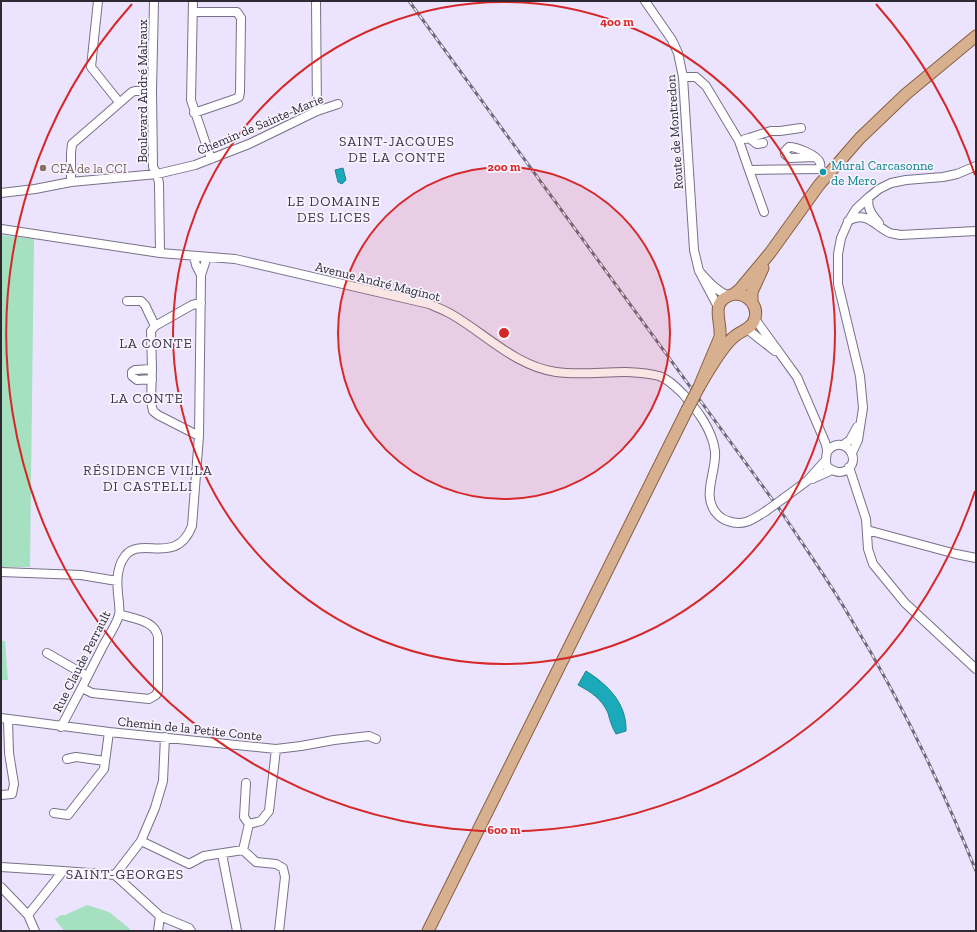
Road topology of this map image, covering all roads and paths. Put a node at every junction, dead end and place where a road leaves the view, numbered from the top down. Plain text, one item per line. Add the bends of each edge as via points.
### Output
1 (98, 1) edge
2 (154, 1) edge
3 (193, 1) edge
4 (316, 1) edge
5 (646, 1) edge
6 (193, 12) junction
7 (976, 36) edge
8 (683, 77) junction
9 (152, 91) junction
10 (120, 102) junction
11 (338, 104) dead end
12 (317, 111) junction
13 (194, 113) junction
14 (801, 128) dead end
15 (750, 138) junction
16 (738, 141) junction
17 (763, 143) dead end
18 (815, 157) dead end
19 (211, 159) junction
20 (976, 166) edge
21 (749, 170) junction
22 (157, 174) junction
23 (71, 182) junction
24 (1, 193) edge
25 (869, 197) junction
26 (859, 206) junction
27 (869, 209) junction
28 (764, 212) dead end
29 (865, 218) junction
30 (848, 222) junction
31 (883, 228) junction
32 (1, 229) edge
33 (976, 231) edge
34 (160, 253) junction
35 (770, 253) junction
36 (194, 256) junction
37 (206, 256) junction
38 (201, 267) junction
39 (700, 271) junction
40 (731, 295) junction
41 (127, 301) dead end
42 (201, 303) junction
43 (752, 303) junction
44 (718, 307) junction
45 (755, 319) junction
46 (720, 324) junction
47 (155, 326) junction
48 (743, 331) junction
49 (783, 357) junction
50 (152, 369) junction
51 (152, 380) junction
52 (699, 387) junction
53 (860, 421) junction
54 (817, 423) junction
55 (199, 436) junction
56 (840, 445) junction
57 (827, 452) junction
58 (852, 453) junction
59 (825, 461) junction
60 (849, 467) junction
61 (836, 471) junction
62 (808, 481) junction
63 (859, 497) junction
64 (867, 530) junction
65 (976, 558) edge
66 (1, 572) edge
67 (117, 582) junction
68 (119, 614) junction
69 (47, 653) dead end
70 (976, 669) edge
71 (87, 676) junction
72 (82, 688) junction
73 (4, 719) edge
74 (61, 726) junction
75 (109, 732) junction
76 (165, 737) junction
77 (376, 739) dead end
78 (276, 749) junction
79 (67, 759) dead end
80 (105, 761) junction
81 (246, 783) dead end
82 (1, 796) edge
83 (54, 814) dead end
84 (250, 824) junction
85 (141, 842) junction
86 (243, 850) junction
87 (222, 854) junction
88 (1, 867) edge
89 (63, 871) junction
90 (114, 875) junction
91 (1, 887) edge
92 (28, 915) junction
93 (160, 916) junction
94 (35, 931) edge
95 (158, 931) edge
96 (191, 931) edge
97 (238, 931) edge
98 (279, 931) edge
99 (428, 931) edge

1 - 10 street via 91,67
2 - 9 street, Boulevard André Malraux
3 - 6 street
4 - 12 street
5 - 8 street, Route de Montredon via 672,40 678,53
6 - 13 street via 191,100
6 - 13 street via 237,12 241,18 239,97
7 - 35 main road via 906,94 860,138 819,185
8 - 16 street via 696,77 706,86
8 - 39 street, Route de Montredon via 694,250
9 - 10 street via 135,91
9 - 22 street, Boulevard André Malraux via 153,167
10 - 23 street via 72,144
11 - 12 street, Chemin de Sainte-Marie
12 - 19 street, Chemin de Sainte-Marie via 249,144
13 - 19 street
14 - 15 street via 771,131
15 - 16 street
15 - 17 street via 757,144
16 - 21 street
18 - 21 street via 820,161 820,169
19 - 22 street, Chemin de Sainte-Marie
20 - 25 street via 943,177 891,183
21 - 28 street
22 - 23 street, Chemin de Sainte-Marie
22 - 34 street, Boulevard André Malraux
23 - 24 street, Chemin de Sainte-Marie
25 - 26 street
25 - 27 street
26 - 27 street
26 - 29 street
26 - 30 street
27 - 31 street
29 - 30 street via 860,217
29 - 31 street
30 - 53 street via 841,238 837,268 838,284 860,376 863,408
31 - 33 street via 900,235
32 - 34 street, Avenue André Maginot
34 - 36 street, Avenue André Maginot
35 - 40 main road via 740,289
35 - 43 main road via 752,292
36 - 37 street, Avenue André Maginot
36 - 38 street
37 - 38 street
37 - 62 street, Avenue André Maginot, bridge via 235,259 429,304 451,314 512,356 554,372 641,373 660,377 683,394 705,423 711,436 715,452 710,503 724,520 737,524 754,520
38 - 42 street
39 - 40 street via 722,293
39 - 44 street, Route de Montredon
40 - 43 main road via 744,296
40 - 44 main road
41 - 47 street via 140,301 145,305
42 - 47 street via 192,305
42 - 55 street
43 - 45 main road via 755,308
44 - 46 main road
45 - 48 main road
45 - 49 street
46 - 48 main road via 729,331
46 - 52 main road via 720,337
47 - 50 street via 151,331
48 - 49 street
48 - 52 main road via 733,336
49 - 54 street via 797,377
50 - 51 street
50 - 51 street via 135,370 132,376 137,380
51 - 55 street via 151,402 154,411
52 - 99 main road, bridge
53 - 56 street via 850,440
53 - 58 street via 858,440
54 - 56 street
54 - 57 street
55 - 67 street, Rue Claude Perrault via 192,526 188,536 177,546 135,549 128,552 120,566
56 - 57 street via 833,446
56 - 58 street via 847,447
57 - 59 street
58 - 60 street via 853,461
59 - 61 street via 829,468
59 - 62 street
60 - 61 street
60 - 63 street
61 - 62 street
61 - 63 street via 847,479
63 - 64 street
64 - 65 street
64 - 70 street via 870,557 883,577 905,603
66 - 67 street via 81,574
67 - 68 street, Rue Claude Perrault
68 - 71 street, Rue Claude Perrault
68 - 72 street via 148,623 157,632 158,691 149,699 92,693
69 - 71 street
71 - 72 street, Rue Claude Perrault
72 - 74 street, Rue Claude Perrault
73 - 74 street, Chemin de la Petite Conte
73 - 82 street via 14,784 12,794
74 - 75 street, Chemin de la Petite Conte
75 - 76 street, Chemin de la Petite Conte
75 - 80 street
76 - 78 street, Chemin de la Petite Conte
76 - 85 street via 164,781
77 - 78 street, Chemin de la Petite Conte via 369,736
78 - 84 street via 269,811 261,821
79 - 80 street via 76,757
80 - 83 street via 104,769 68,815
81 - 84 street via 244,817
84 - 86 street
85 - 87 street via 189,864 201,857
85 - 90 street
86 - 87 street
86 - 98 street via 256,862 276,864 283,868 285,877
87 - 97 street
88 - 89 street
89 - 90 street
89 - 92 street
90 - 93 street
91 - 92 street
92 - 94 street
93 - 95 street
93 - 96 street

